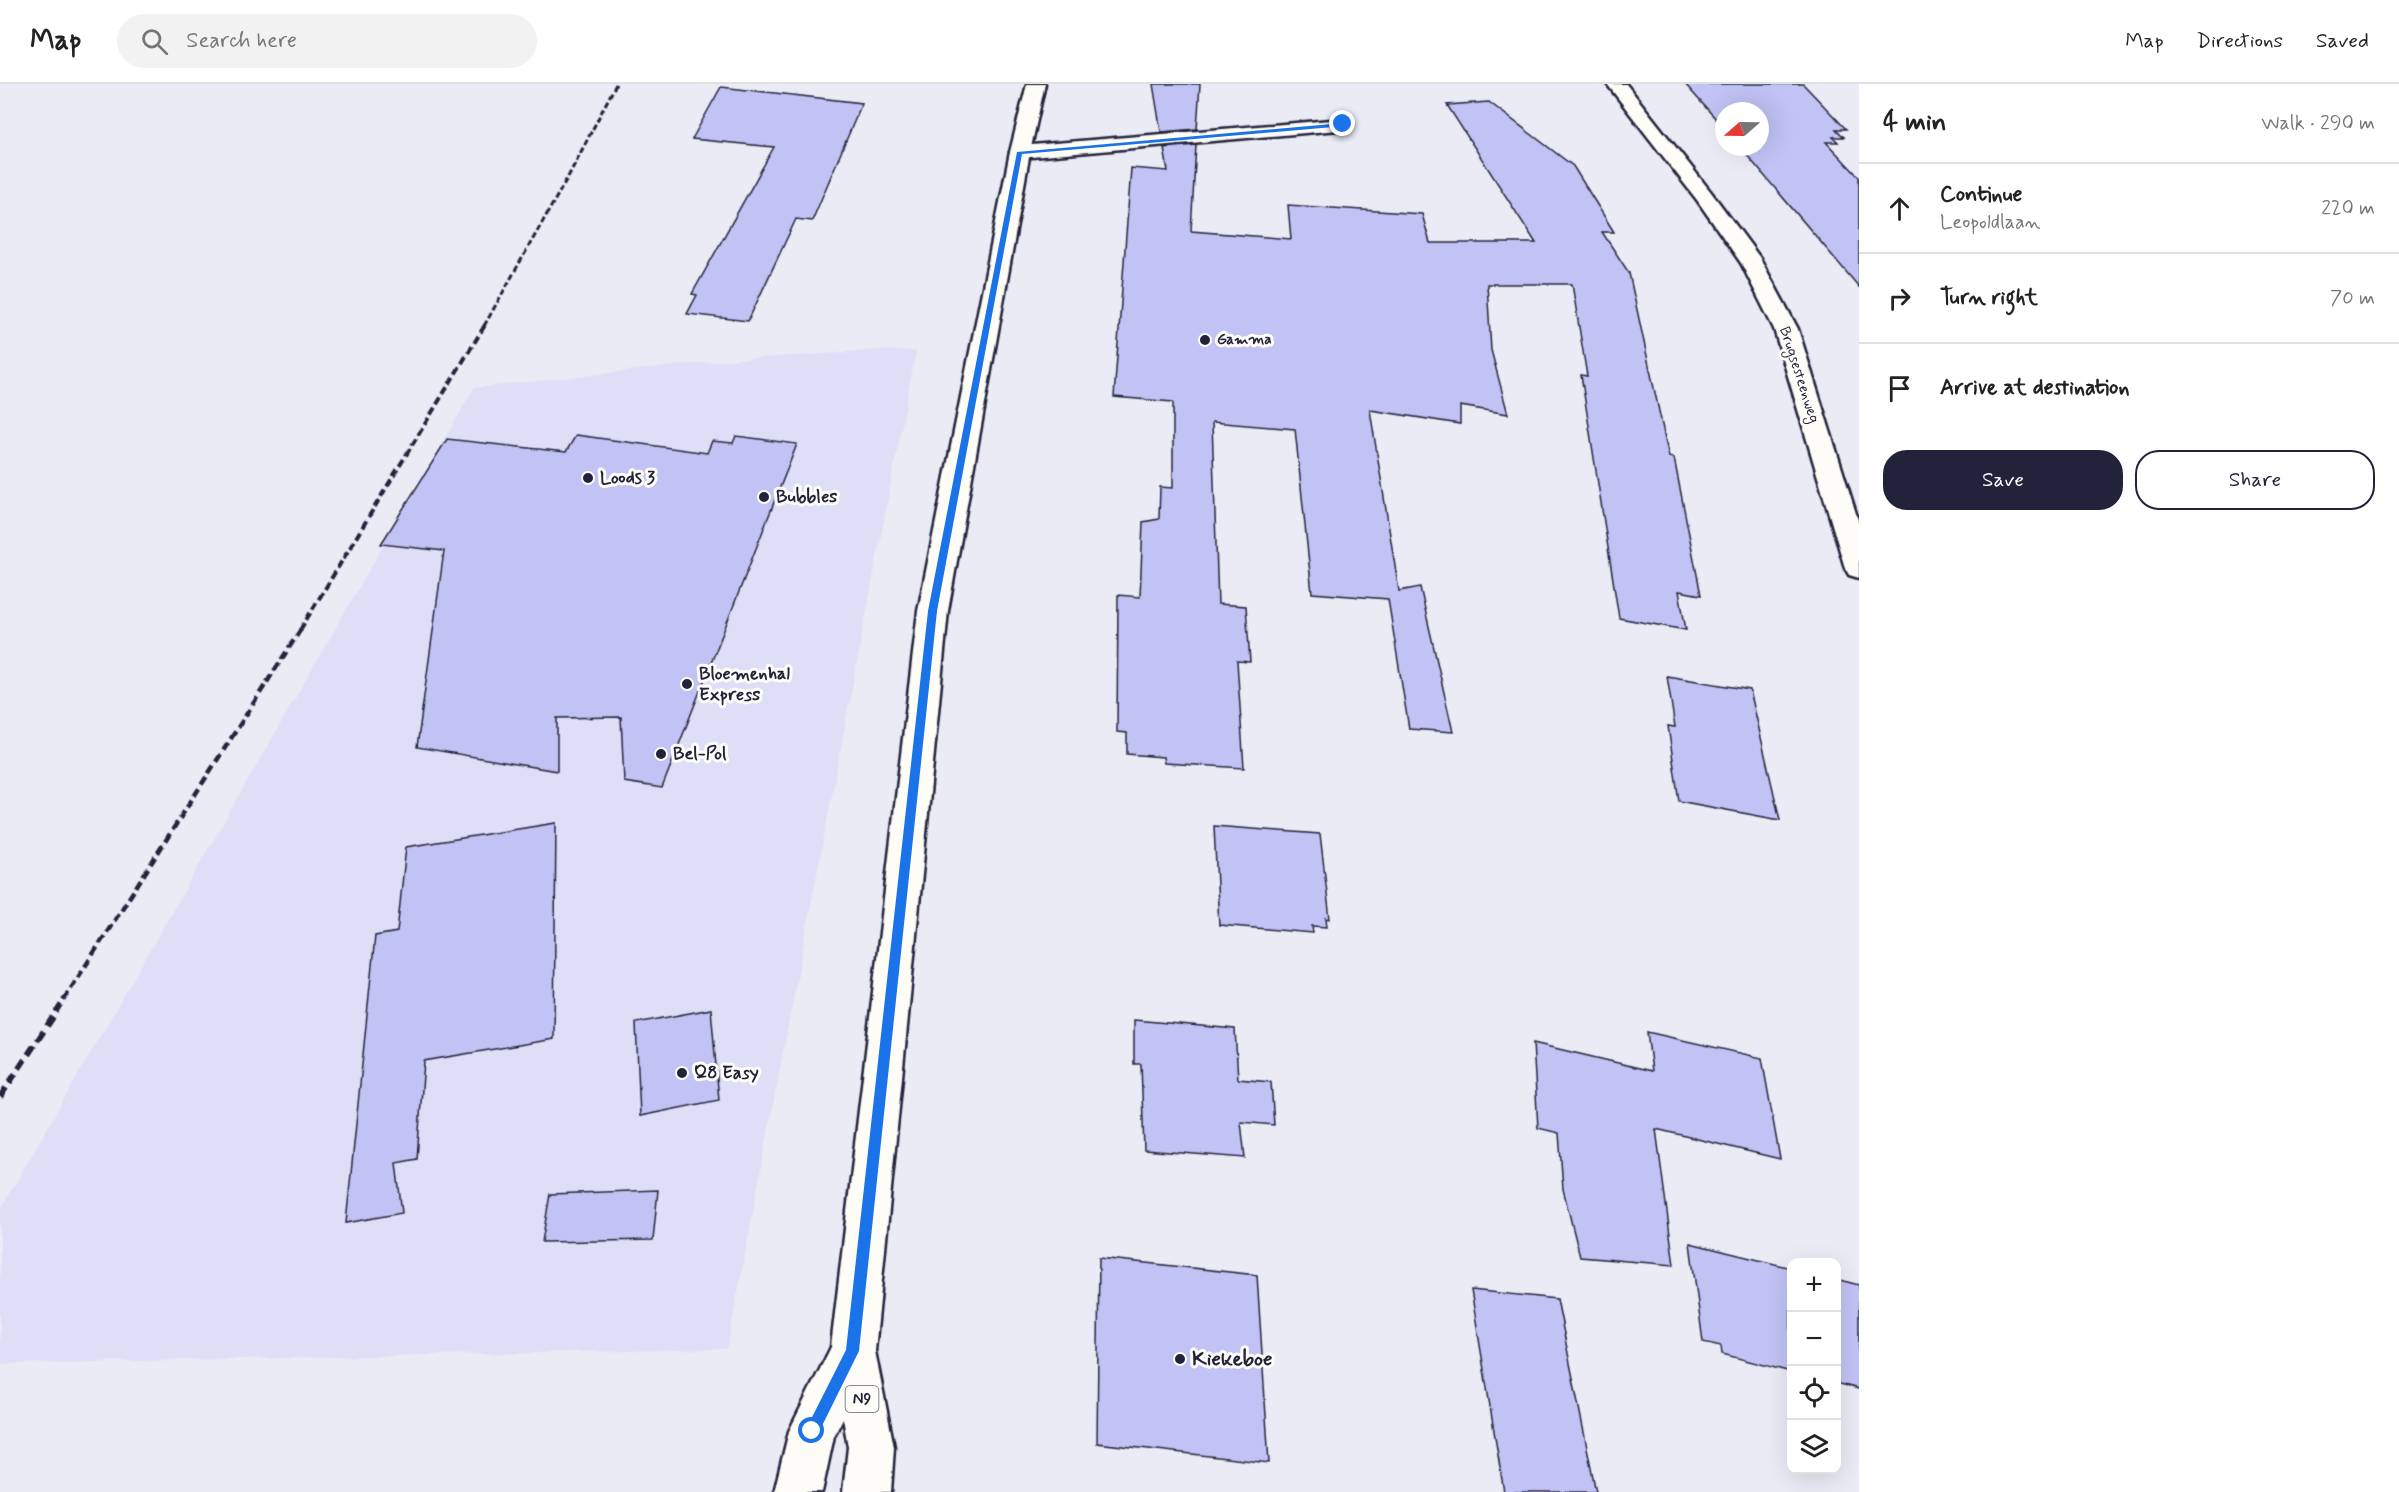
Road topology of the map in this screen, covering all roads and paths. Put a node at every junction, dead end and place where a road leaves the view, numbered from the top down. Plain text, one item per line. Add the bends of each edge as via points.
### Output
1 (1036, 84) edge
2 (1616, 84) edge
3 (1343, 124) dead end
4 (1020, 152) junction
5 (1859, 568) edge
6 (853, 1351) junction
7 (798, 1492) edge
8 (867, 1492) edge

1 - 4 main road, N9
2 - 5 main road, Brugsesteenweg via 1752,263 1786,329
3 - 4 main road
4 - 6 main road, N9 via 933,611
6 - 7 main road, N9 via 812,1431
6 - 8 main road, N9 via 870,1447

